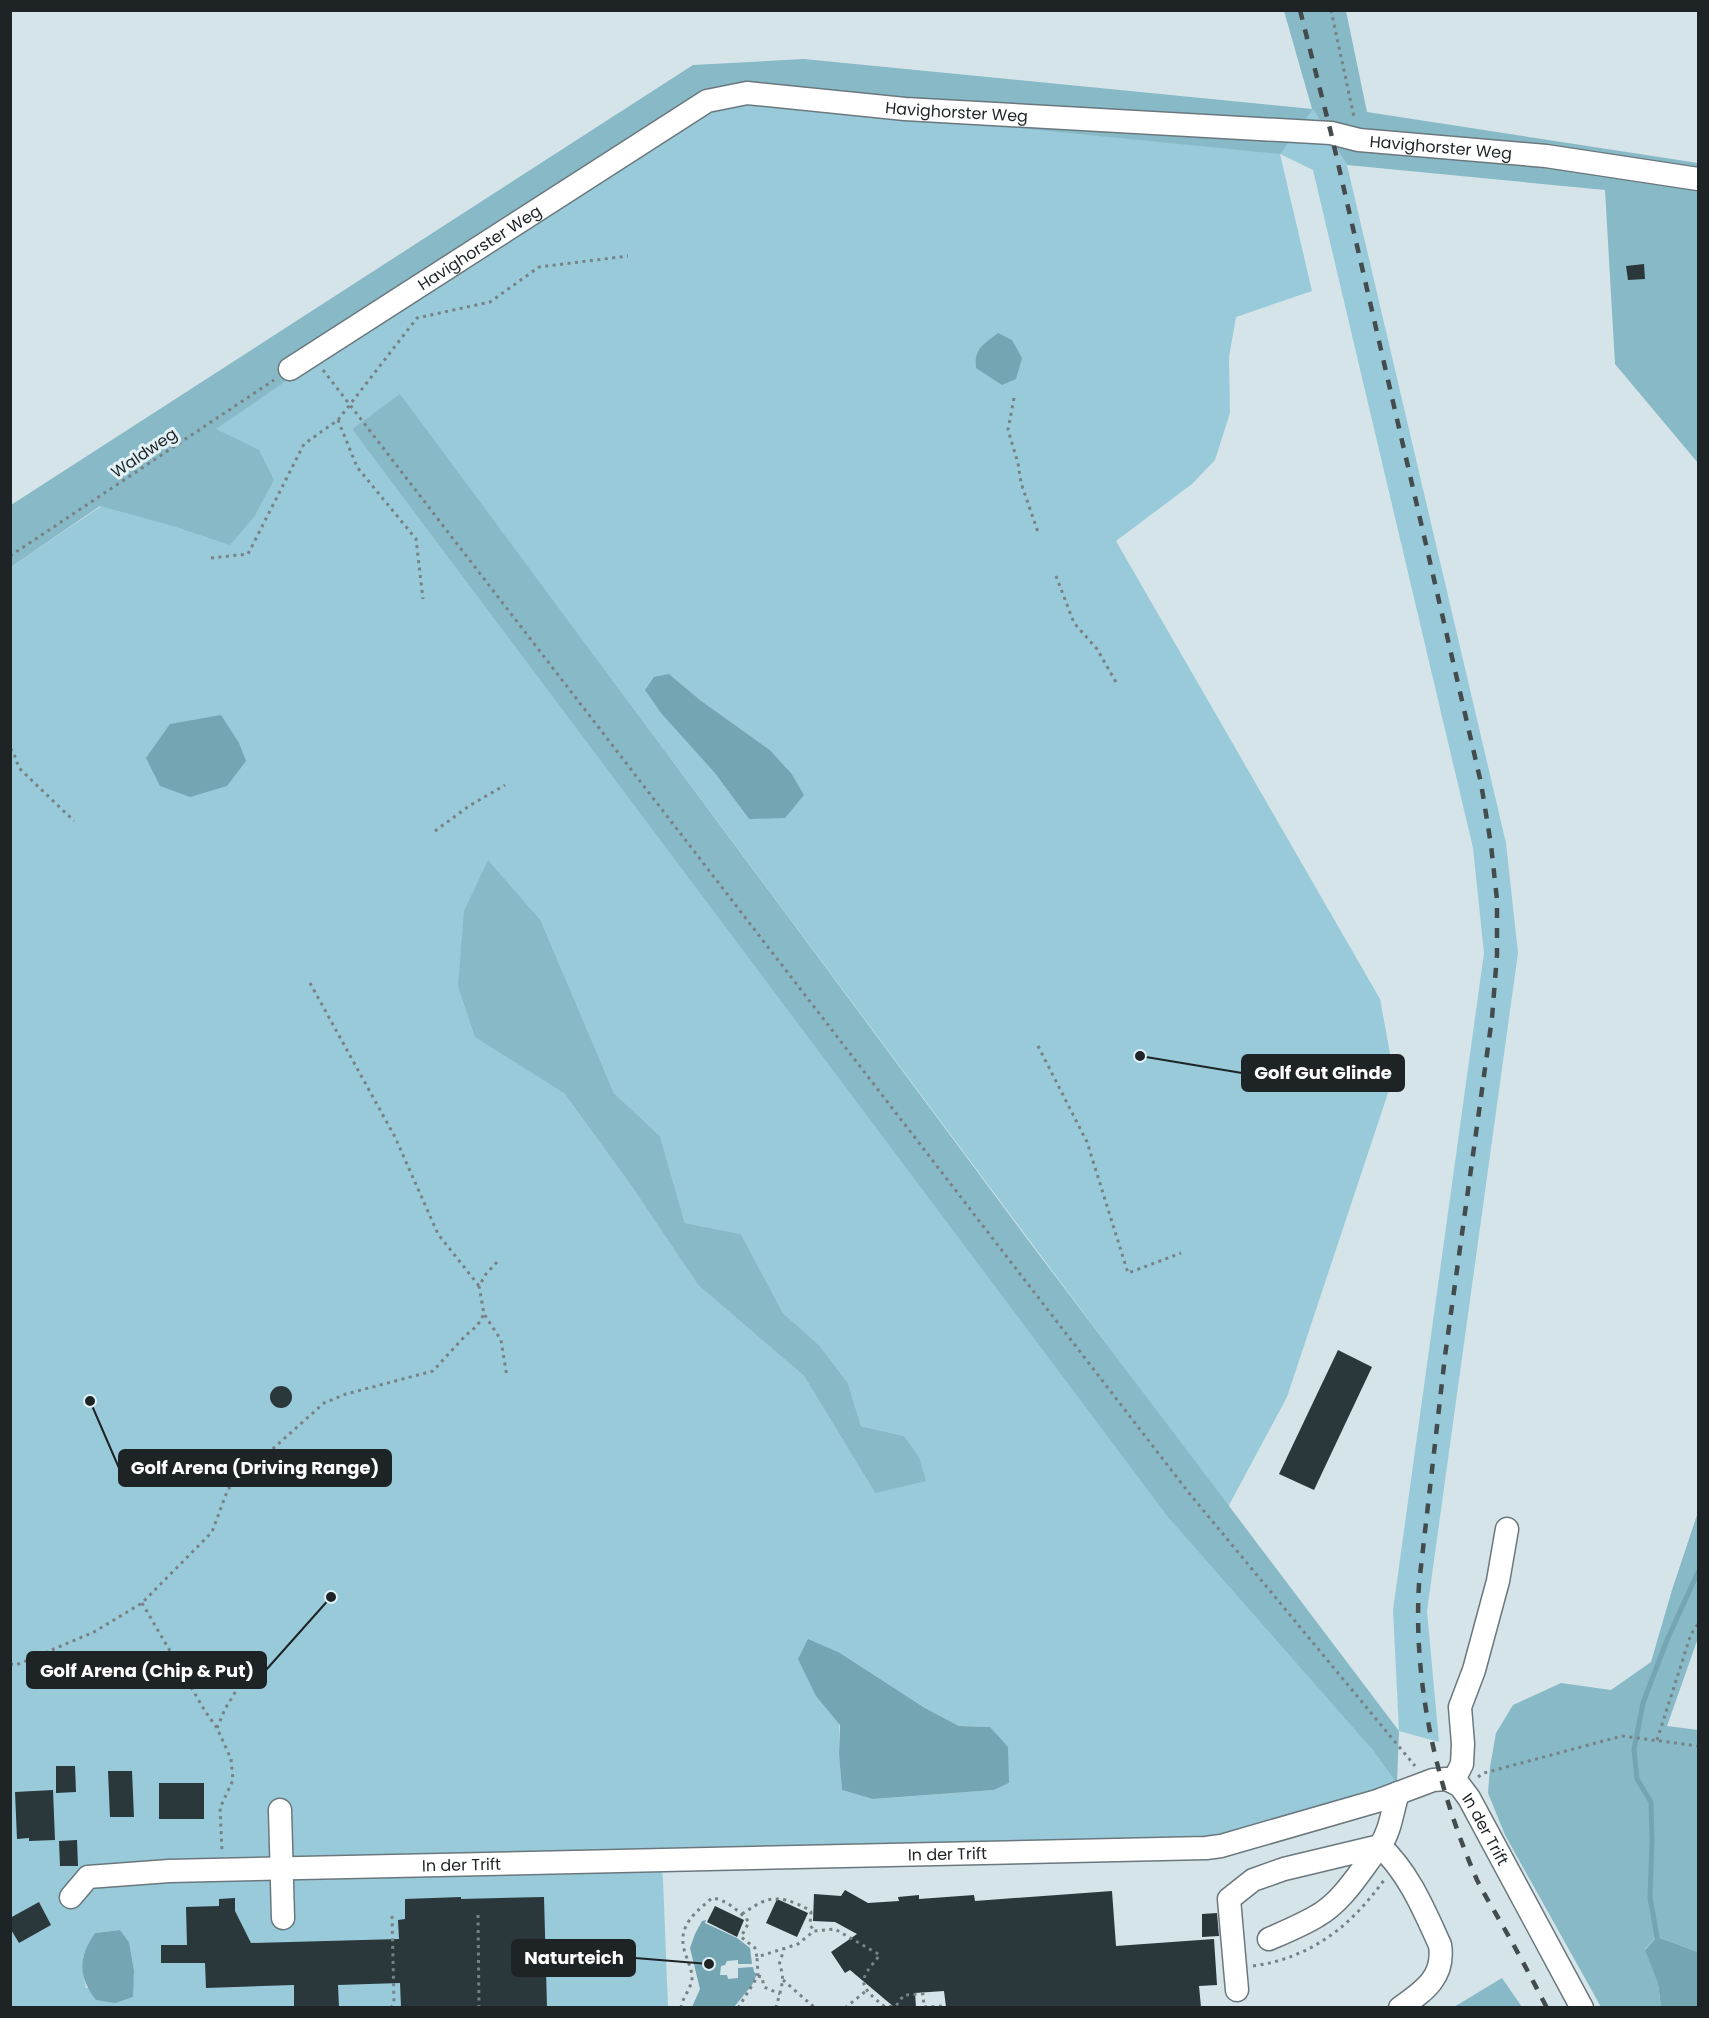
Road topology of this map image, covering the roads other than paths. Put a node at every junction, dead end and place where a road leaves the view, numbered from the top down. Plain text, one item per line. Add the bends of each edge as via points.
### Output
1 (1698, 179) edge
2 (290, 369) road end
3 (1507, 1529) dead end
4 (1457, 1784) junction
5 (1398, 1793) junction
6 (280, 1810) dead end
7 (1380, 1846) junction
8 (281, 1869) junction
9 (71, 1897) dead end
10 (283, 1918) dead end
11 (1269, 1939) dead end
12 (1237, 1990) dead end
13 (1400, 2007) edge
14 (1582, 2007) edge

1 - 2 street, Havighorster Weg via 1546,156 1359,140 1331,133 905,109 747,93 707,101
3 - 4 street via 1498,1581 1460,1707 1463,1744
4 - 5 street, In der Trift via 1441,1779
4 - 14 street, In der Trift via 1469,1798
5 - 7 street via 1388,1835
5 - 8 street, In der Trift via 1206,1848
6 - 8 street
7 - 11 street via 1318,1916
7 - 12 street via 1284,1869 1253,1880 1229,1899
7 - 13 street via 1395,1859 1420,1900 1442,1956 1436,1976
8 - 9 street, In der Trift via 88,1877
8 - 10 street

